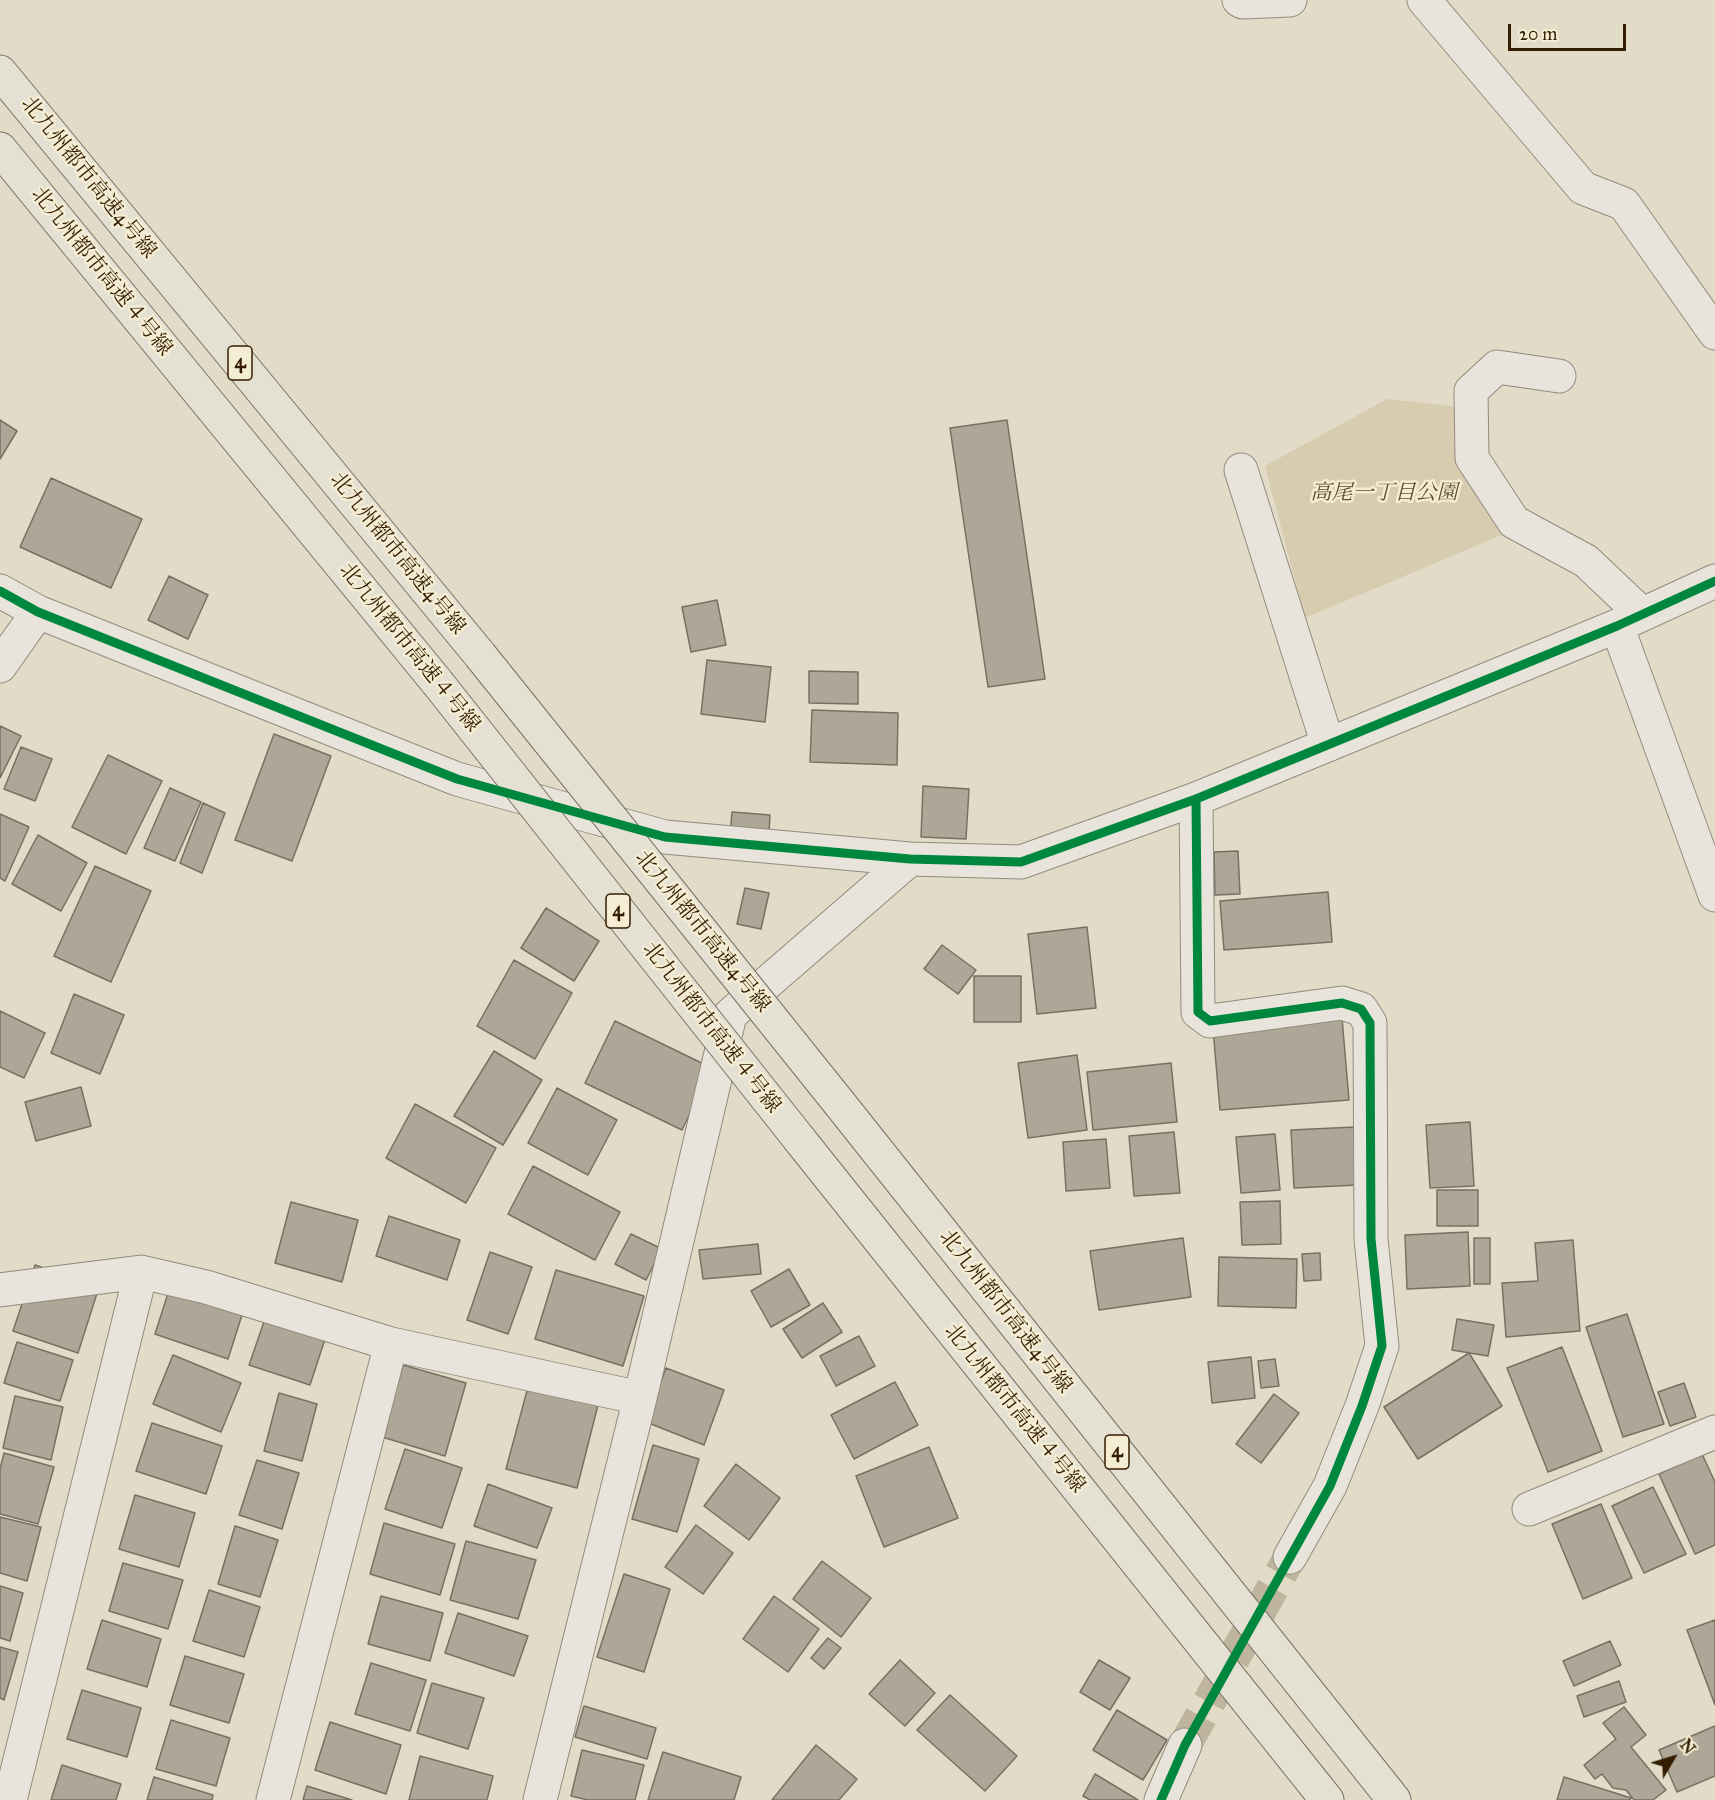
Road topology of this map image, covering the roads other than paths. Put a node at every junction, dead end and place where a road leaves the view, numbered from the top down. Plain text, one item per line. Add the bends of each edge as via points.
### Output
1 (1290, 0) edge
2 (1424, 0) edge
3 (1242, 1) edge
4 (0, 72) edge
5 (0, 149) edge
6 (1715, 333) edge
7 (1559, 376) dead end
8 (1241, 470) dead end
9 (1715, 581) edge
10 (0, 591) edge
11 (38, 612) junction
12 (1629, 620) junction
13 (0, 666) edge
14 (1328, 745) junction
15 (1197, 799) junction
16 (910, 859) junction
17 (1715, 894) edge
18 (141, 1272) junction
19 (0, 1290) edge
20 (391, 1344) junction
21 (640, 1398) junction
22 (1715, 1432) edge
23 (1529, 1509) dead end
24 (1290, 1557) tunnel mouth
25 (1185, 1745) tunnel mouth
26 (10, 1800) edge
27 (273, 1800) edge
28 (540, 1800) edge
29 (1161, 1800) edge
30 (1327, 1800) edge
31 (1394, 1800) edge

1 - 3 street
2 - 6 street via 1583,188 1624,204
4 - 31 highway, 北九州都市高速4号線 / 4, bridge via 480,655
5 - 30 highway, 北九州都市高速４号線 / 4, bridge via 438,681
7 - 12 street via 1497,367 1471,391 1472,458 1514,522 1586,561
8 - 14 street
9 - 12 street
10 - 11 street
11 - 13 street
11 - 16 street via 458,779 665,837
12 - 14 street
12 - 17 street
14 - 15 street
15 - 16 street via 1021,862
15 - 24 street via 1198,1012 1210,1021 1342,1003 1361,1009 1370,1023 1371,1239 1382,1346 1330,1486
16 - 21 street via 730,1015
18 - 19 street
18 - 20 street via 206,1287
18 - 26 street
20 - 21 street
20 - 27 street
21 - 28 street
22 - 23 street
25 - 29 street

